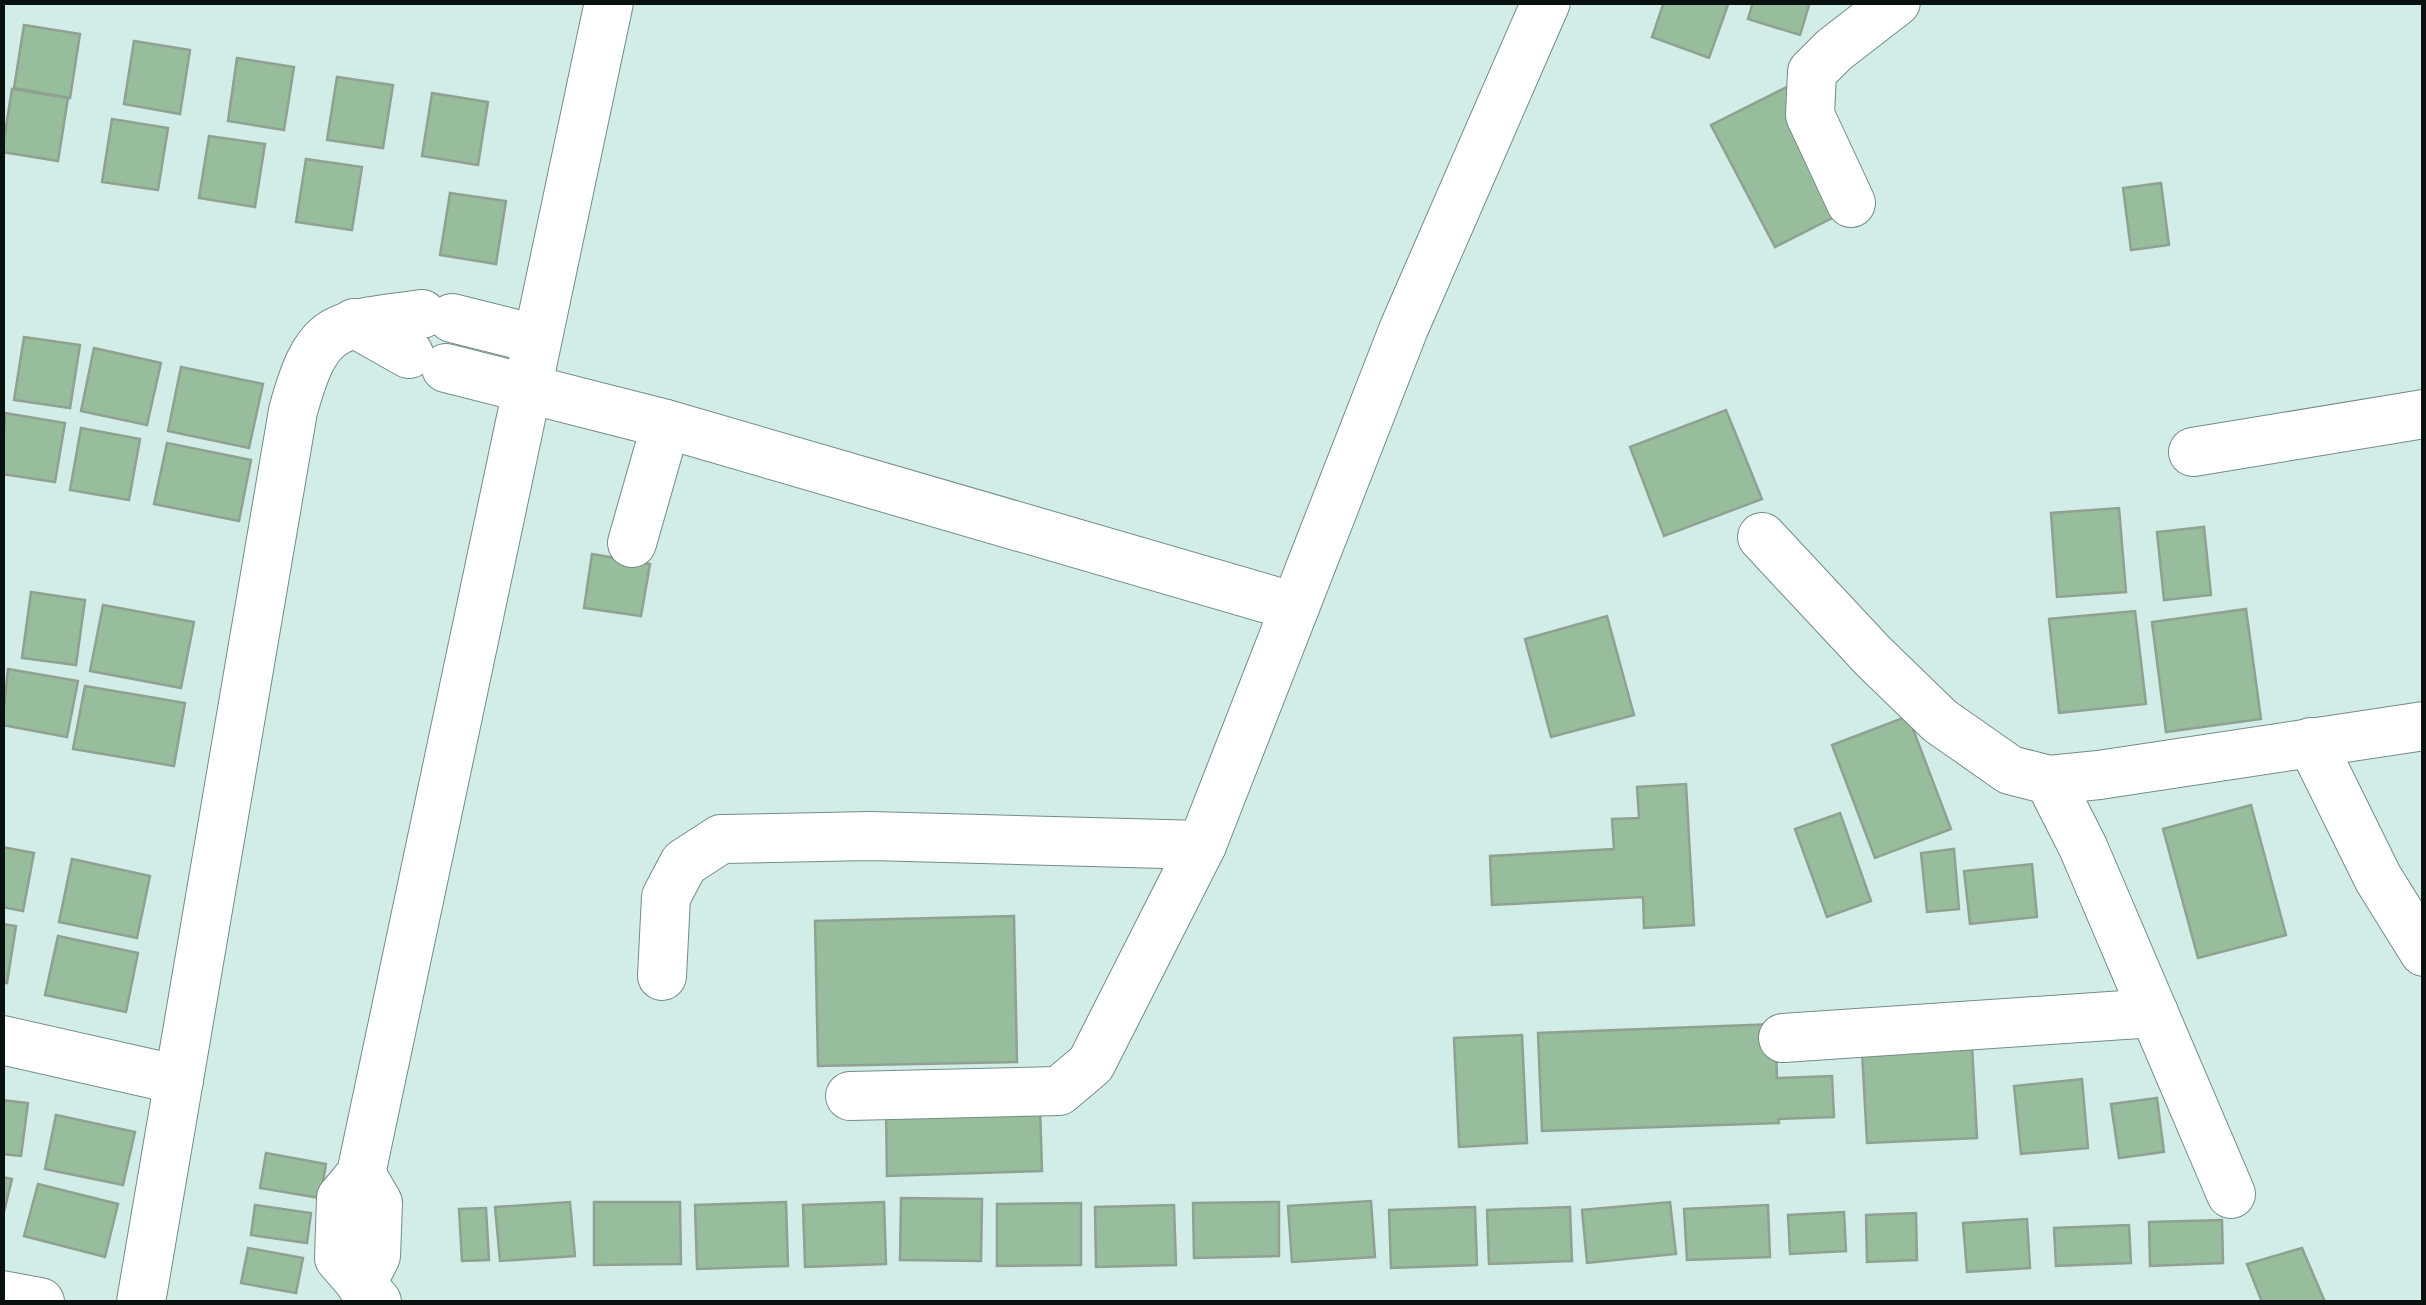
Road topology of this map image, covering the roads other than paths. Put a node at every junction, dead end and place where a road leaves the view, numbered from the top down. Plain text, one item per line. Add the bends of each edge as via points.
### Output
1 (609, 2) edge
2 (1546, 2) edge
3 (1896, 2) edge
4 (1851, 203) dead end
5 (432, 338) junction
6 (536, 339) junction
7 (527, 390) junction
8 (2424, 414) edge
9 (666, 424) junction
10 (2193, 452) dead end
11 (1762, 537) dead end
12 (632, 543) dead end
13 (1295, 607) junction
14 (2424, 726) edge
15 (2311, 742) junction
16 (2049, 780) junction
17 (1202, 845) junction
18 (2424, 952) edge
19 (662, 976) dead end
20 (2154, 1013) junction
21 (1783, 1038) dead end
22 (2, 1040) edge
23 (179, 1080) junction
24 (850, 1096) dead end
25 (2231, 1194) dead end
26 (369, 1294) edge
27 (2, 1295) edge
28 (40, 1302) edge
29 (141, 1302) edge

1 - 6 street
2 - 13 street via 1404,328
3 - 4 street via 1812,72 1810,115
5 - 6 street
5 - 7 street
5 - 23 street via 354,323 320,340 305,369
6 - 7 street
7 - 9 street
7 - 26 street via 361,1174 341,1198 339,1258
8 - 10 street
9 - 12 street
9 - 13 street
11 - 16 street via 1940,721 2010,770
13 - 17 street
14 - 15 street
15 - 16 street
15 - 18 street via 2378,878
16 - 20 street
17 - 19 street via 722,839 684,863 666,896
17 - 24 street via 1091,1064 1059,1092
20 - 21 street
20 - 25 street
22 - 23 street
23 - 29 street
27 - 28 street

